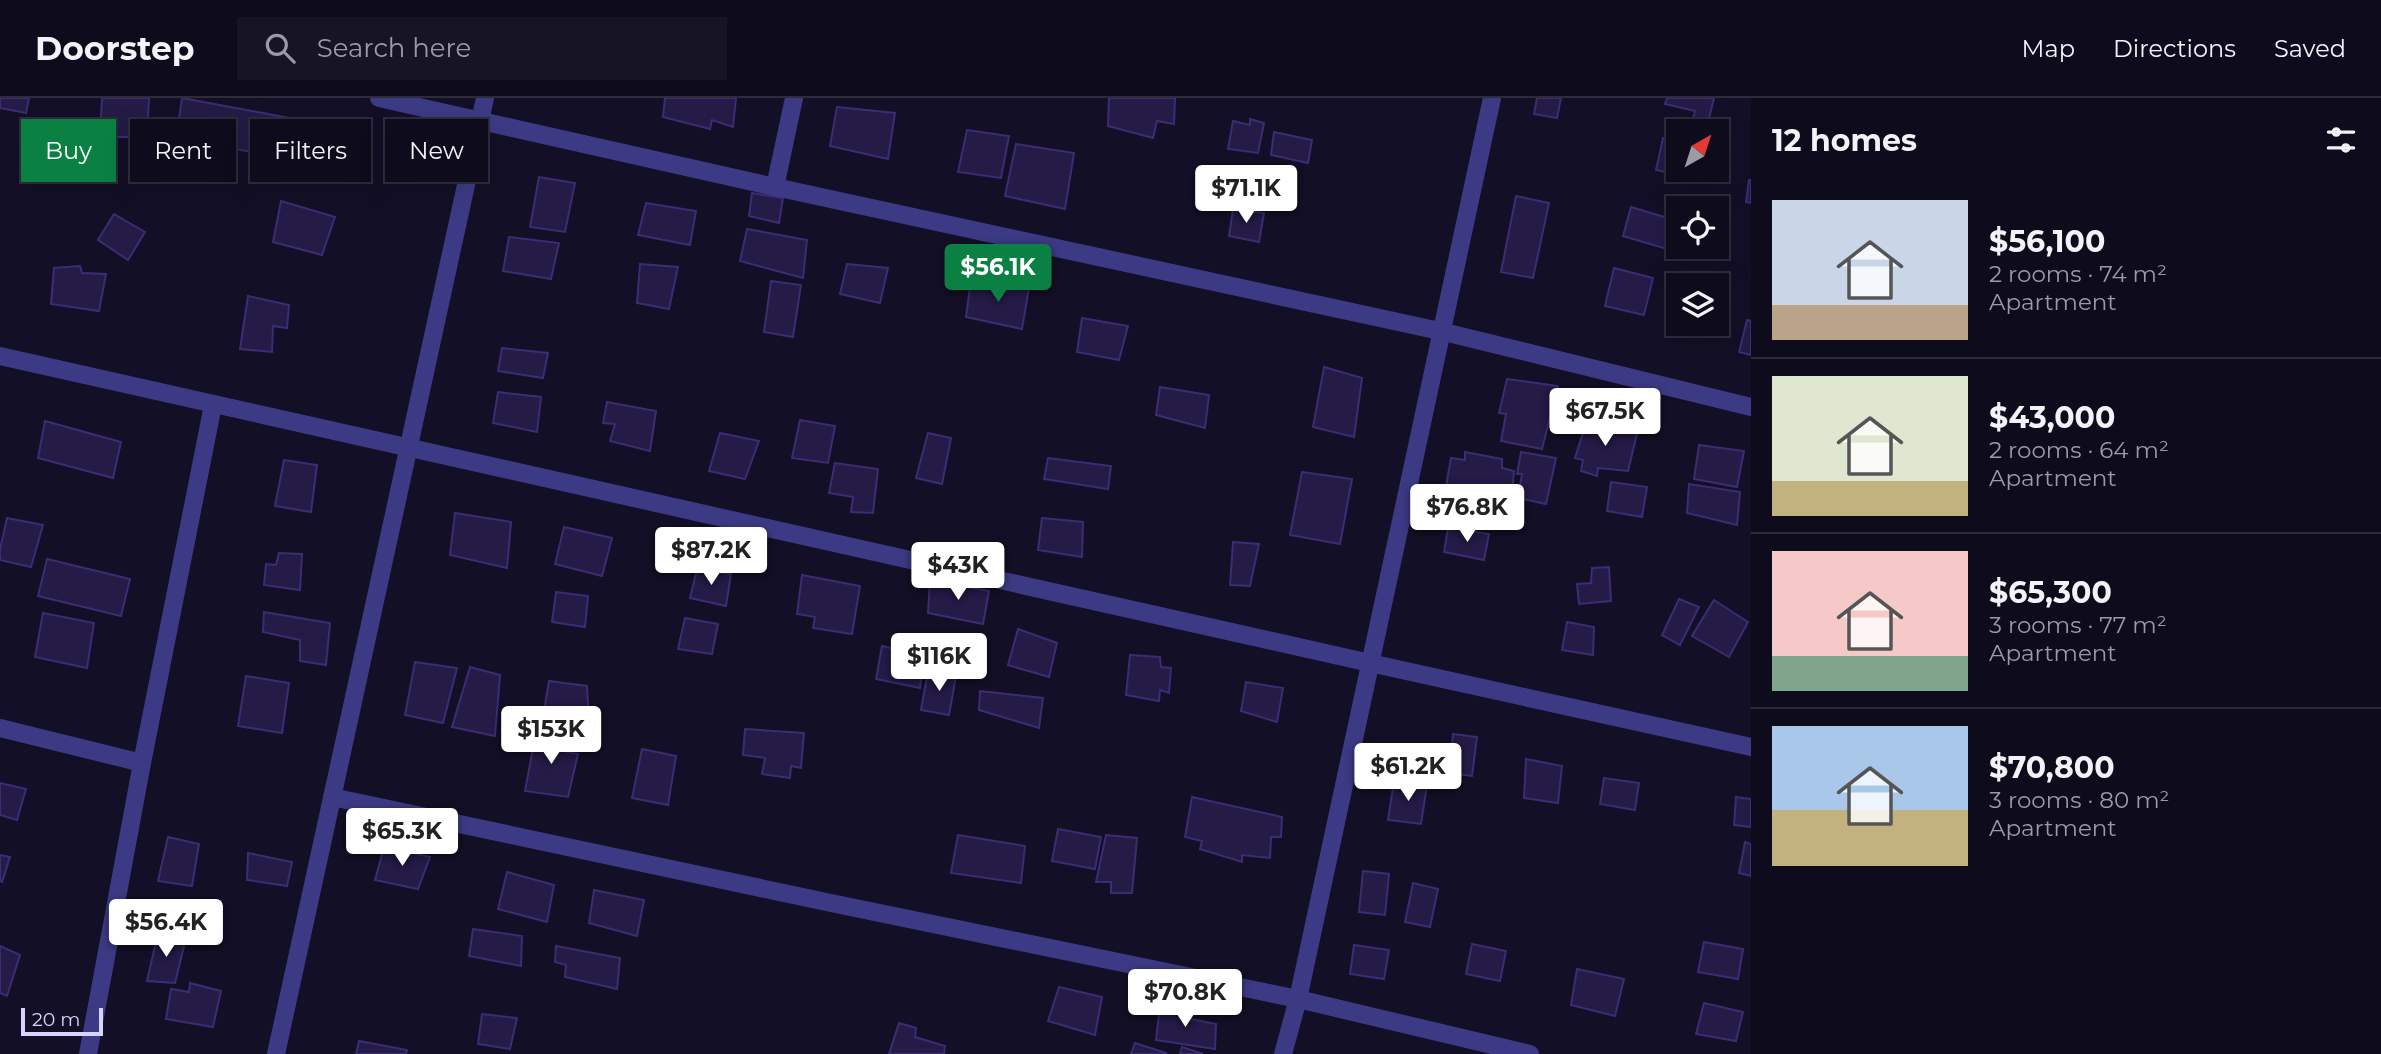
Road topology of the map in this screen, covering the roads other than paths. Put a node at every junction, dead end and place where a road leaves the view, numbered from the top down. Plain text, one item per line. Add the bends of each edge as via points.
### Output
1 (379, 98) edge
2 (485, 98) edge
3 (794, 98) edge
4 (1492, 98) edge
5 (476, 119) edge
6 (481, 119) edge
7 (488, 122) edge
8 (467, 182) edge
9 (775, 187) junction
10 (1440, 331) junction
11 (0, 356) edge
12 (213, 405) junction
13 (1751, 407) edge
14 (408, 447) junction
15 (1370, 663) junction
16 (0, 728) edge
17 (1751, 747) edge
18 (142, 764) junction
19 (332, 797) junction
20 (1298, 999) junction
21 (88, 1054) edge
22 (276, 1054) edge
23 (1283, 1054) edge
24 (1530, 1054) edge

1 - 5 street
2 - 6 street
3 - 9 street
4 - 10 street
7 - 9 street
8 - 14 street
9 - 10 street
10 - 13 street
10 - 15 street
11 - 12 street
12 - 14 street
12 - 18 street
14 - 15 street
14 - 19 street
15 - 17 street
15 - 20 street
16 - 18 street
18 - 21 street
19 - 20 street
19 - 22 street
20 - 23 street
20 - 24 street

